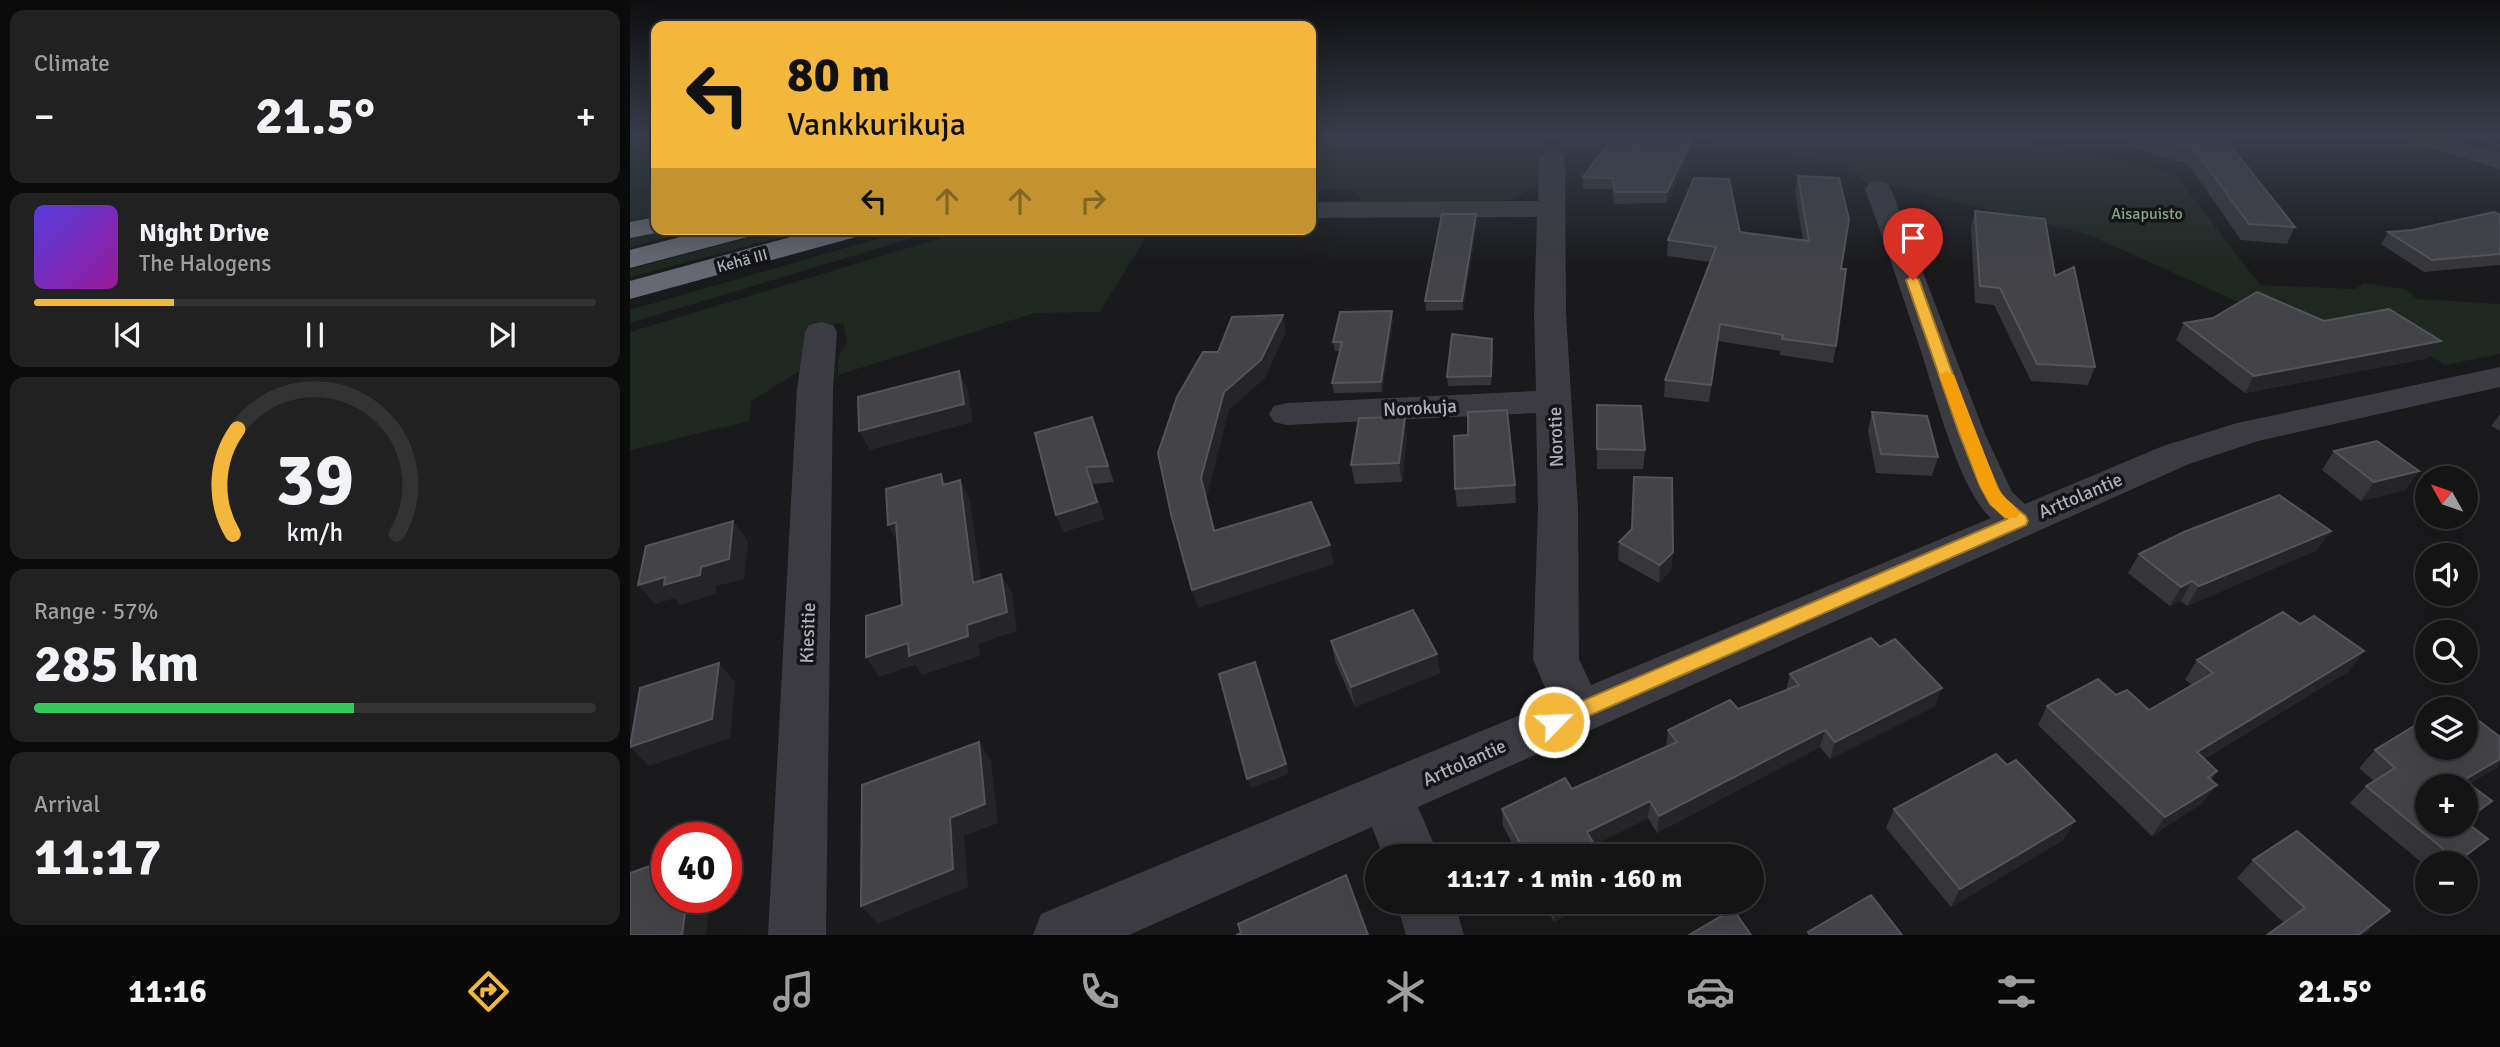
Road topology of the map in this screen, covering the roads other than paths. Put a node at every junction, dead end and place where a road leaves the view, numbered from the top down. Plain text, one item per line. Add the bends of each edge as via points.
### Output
1 (1552, 179) edge
2 (1878, 189) dead end
3 (1551, 209) junction
4 (1316, 210) edge
5 (651, 226) edge
6 (630, 230) edge
7 (809, 235) edge
8 (750, 243) edge
9 (630, 259) edge
10 (630, 290) edge
11 (630, 299) edge
12 (821, 332) dead end
13 (2500, 377) edge
14 (1554, 401) junction
15 (1287, 414) dead end
16 (2020, 521) junction
17 (1579, 710) junction
18 (1387, 796) junction
19 (1406, 844) edge
20 (1429, 914) edge
21 (797, 935) edge
22 (1062, 935) edge
23 (1435, 935) edge

1 - 3 street, Norotie
2 - 16 street via 1966,433 1996,500
3 - 4 street
3 - 14 street, Norotie
5 - 6 highway
7 - 8 highway, Kehä III
8 - 9 highway, Kehä III
8 - 10 highway, Kehä III
8 - 11 highway
12 - 21 street, Kiesitie via 815,389
13 - 16 street, Arttolantie via 2250,431 2176,455
14 - 15 street, Norokuja
14 - 17 street, Norotie via 1556,659
16 - 17 street, Arttolantie
17 - 18 street, Arttolantie
18 - 19 street
18 - 22 street, Arttolantie
20 - 23 street

